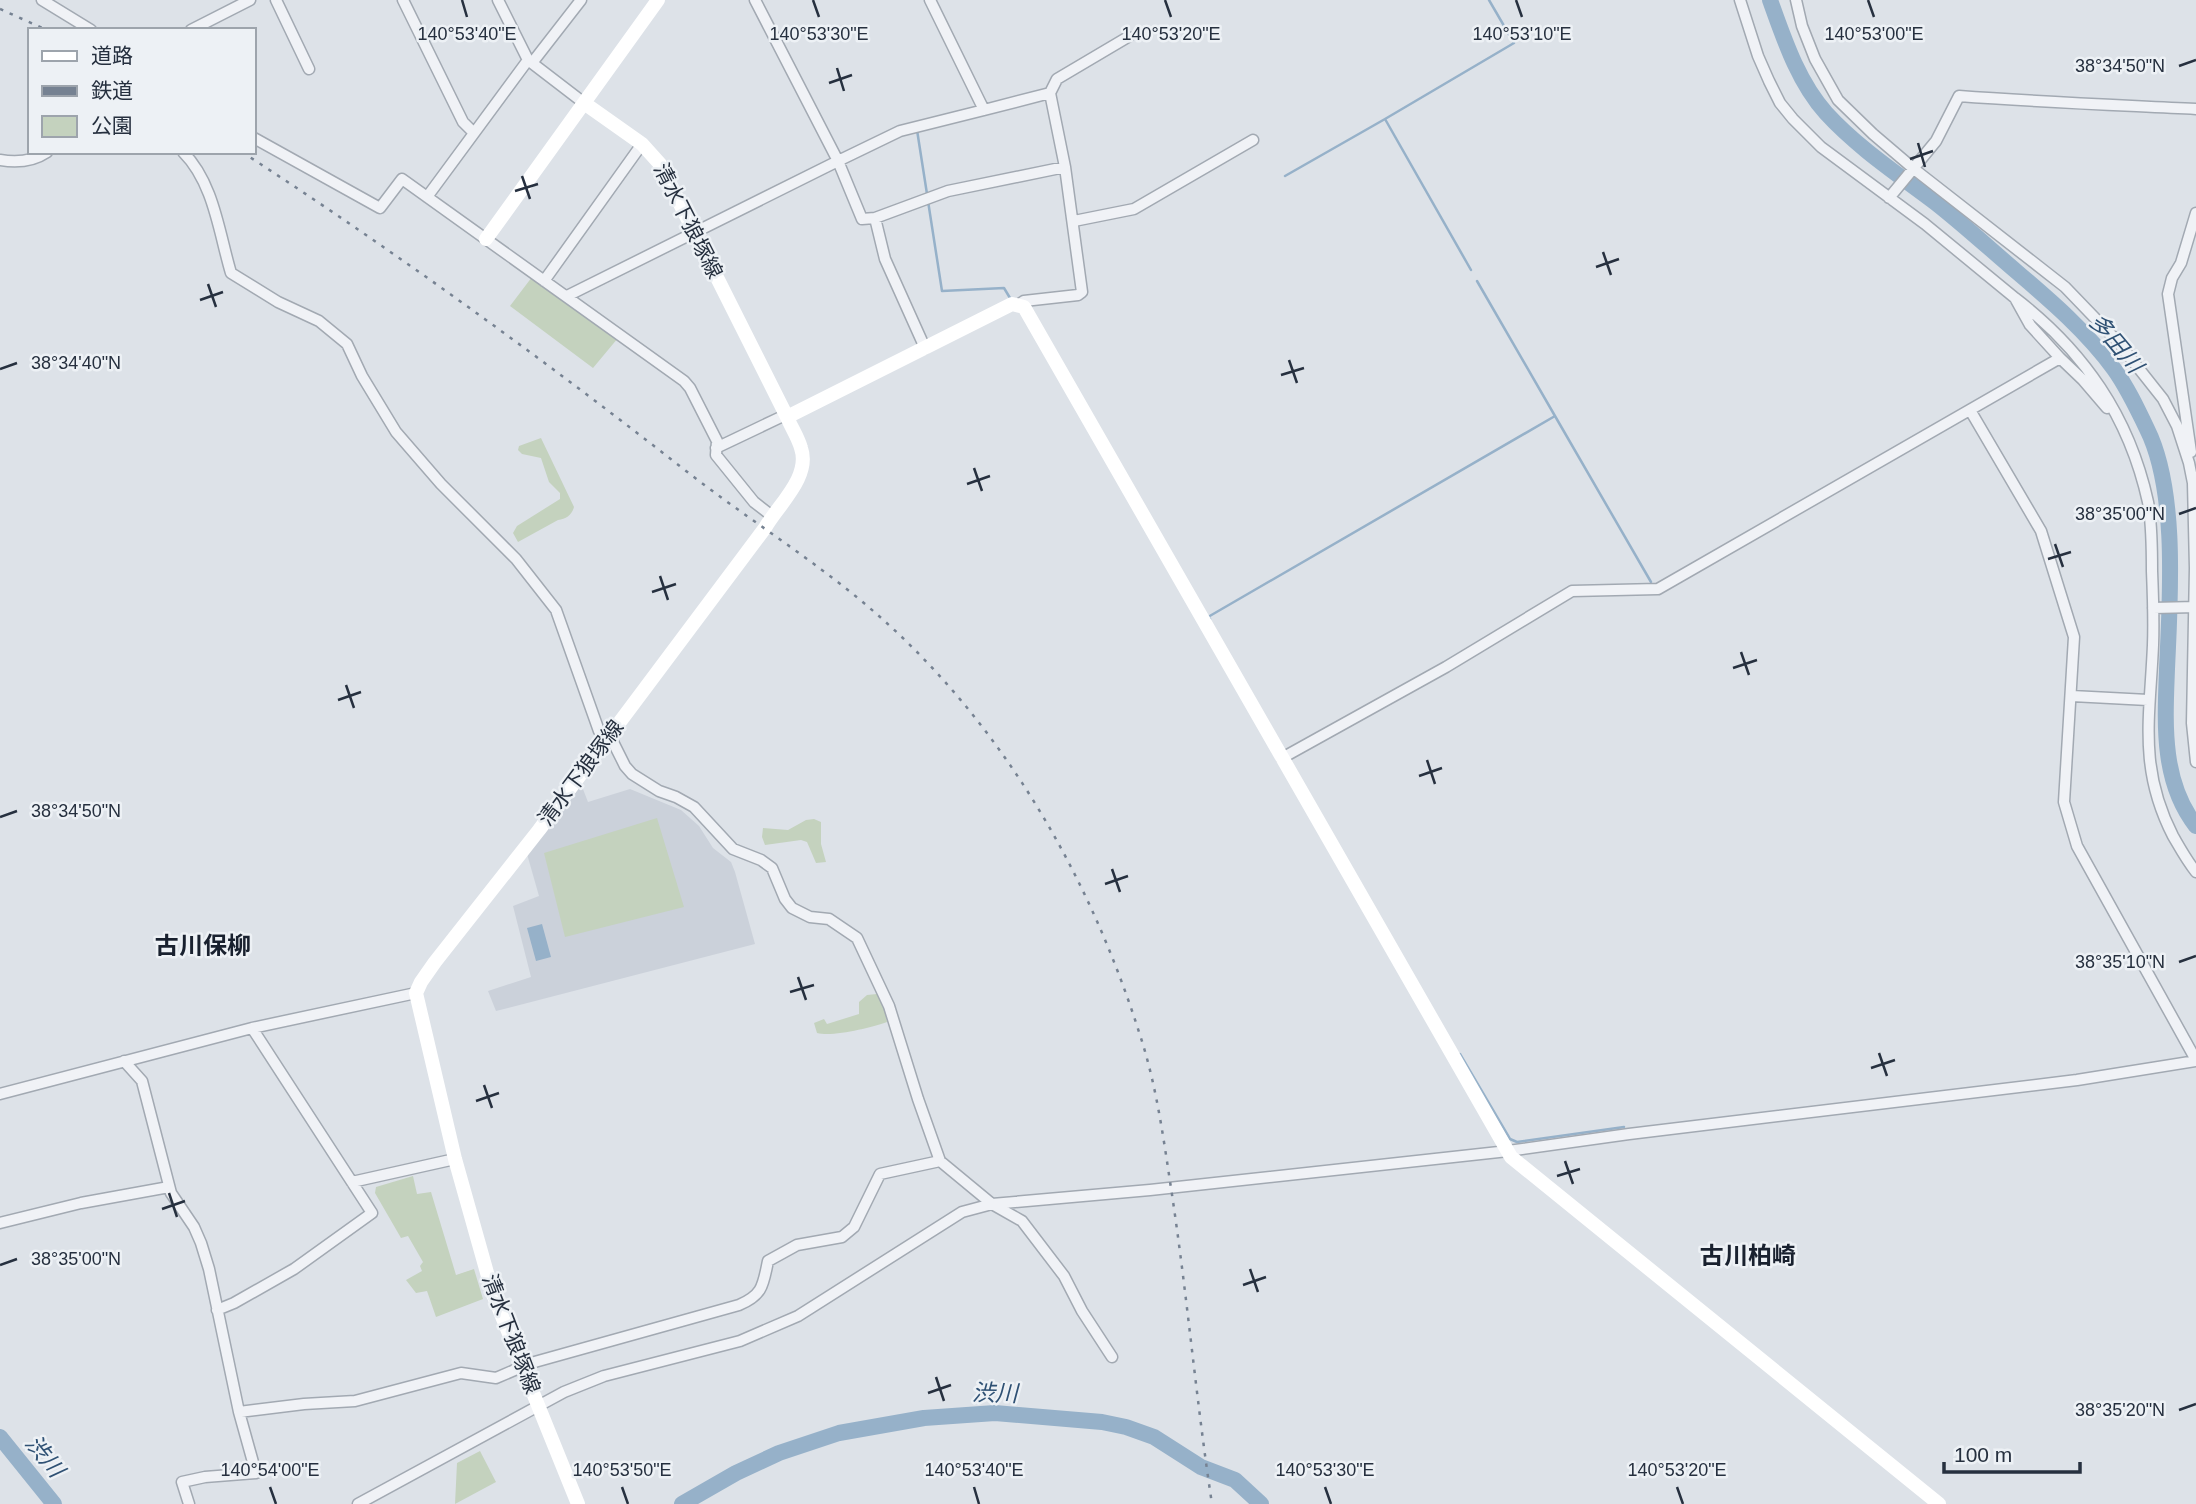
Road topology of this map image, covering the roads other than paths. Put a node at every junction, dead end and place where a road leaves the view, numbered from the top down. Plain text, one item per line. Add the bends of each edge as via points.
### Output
1 (42, 0) edge
2 (250, 0) edge
3 (276, 0) edge
4 (403, 0) edge
5 (498, 0) edge
6 (581, 0) edge
7 (658, 0) edge
8 (755, 0) edge
9 (930, 0) edge
10 (1740, 0) edge
11 (1796, 0) edge
12 (88, 28) edge
13 (198, 28) edge
14 (1128, 37) dead end
15 (530, 62) junction
16 (309, 69) dead end
17 (1050, 93) junction
18 (584, 103) junction
19 (2196, 109) edge
20 (984, 110) junction
21 (474, 133) junction
22 (256, 139) edge
23 (1253, 140) dead end
24 (642, 144) junction
25 (44, 154) edge
26 (185, 154) edge
27 (0, 160) edge
28 (838, 161) junction
29 (1065, 167) junction
30 (1914, 170) junction
31 (1890, 196) junction
32 (427, 197) junction
33 (2196, 214) edge
34 (875, 218) junction
35 (1074, 221) junction
36 (695, 233) junction
37 (486, 239) junction
38 (544, 281) junction
39 (567, 296) junction
40 (2015, 298) junction
41 (1018, 305) junction
42 (925, 348) junction
43 (2060, 358) junction
44 (1970, 410) junction
45 (786, 417) junction
46 (2119, 422) junction
47 (716, 448) junction
48 (2189, 463) junction
49 (772, 516) junction
50 (2193, 607) edge
51 (2156, 608) junction
52 (2072, 696) junction
53 (2148, 699) junction
54 (605, 741) junction
55 (1282, 758) junction
56 (2196, 762) edge
57 (2196, 872) edge
58 (416, 993) junction
59 (252, 1028) junction
60 (2196, 1060) edge
61 (124, 1061) junction
62 (0, 1094) edge
63 (1508, 1151) junction
64 (455, 1159) junction
65 (940, 1161) junction
66 (352, 1182) junction
67 (169, 1186) junction
68 (992, 1204) junction
69 (0, 1223) edge
70 (217, 1310) junction
71 (1112, 1357) dead end
72 (525, 1368) junction
73 (538, 1405) junction
74 (239, 1412) junction
75 (189, 1504) edge
76 (358, 1504) edge
77 (579, 1504) edge
78 (1939, 1504) edge

1 - 12 street
2 - 13 street
3 - 16 street
4 - 21 street via 463,122
5 - 15 street
6 - 15 street
7 - 18 main road
8 - 28 street
9 - 20 street
10 - 31 street via 1780,103 1821,147
11 - 30 street via 1815,59 1838,100
14 - 17 street via 1057,79
15 - 18 street
15 - 21 street
17 - 20 street
17 - 29 street
18 - 24 main road, 清水下狼塚線
18 - 37 main road
19 - 30 street via 1959,96 1943,131
20 - 28 street via 900,131
21 - 32 street
22 - 32 street via 380,208 402,179
23 - 35 street via 1134,209
24 - 36 main road, 清水下狼塚線 via 660,163
24 - 38 street
25 - 27 street via 22,161
26 - 54 street via 214,210 231,273 319,321 346,344 396,432 551,600
28 - 34 street via 862,219
28 - 36 street
29 - 34 street via 948,191
29 - 35 street
30 - 31 street
30 - 48 street via 2065,286 2118,341 2163,399
31 - 40 street
32 - 37 street
33 - 48 street via 2168,294
34 - 42 street via 885,259
35 - 41 street via 1082,292
36 - 39 street
36 - 45 main road, 清水下狼塚線
37 - 38 street
38 - 39 street
39 - 47 street via 690,388 717,440
40 - 43 street via 2030,326
40 - 46 street via 2079,356
41 - 42 main road
41 - 55 main road via 1024,307
42 - 45 main road
43 - 44 street
43 - 46 street
44 - 52 street via 2041,531 2074,637
44 - 55 street via 1658,589 1572,591
45 - 47 street
45 - 49 main road, 清水下狼塚線 via 802,449 803,465 797,482
46 - 51 street via 2148,505
47 - 49 street via 716,455 754,502
48 - 50 street via 2194,506
49 - 54 main road, 清水下狼塚線
50 - 51 street
50 - 56 street
51 - 53 street
52 - 53 street
52 - 60 street via 2064,802 2071,832
53 - 57 street via 2148,760 2156,797
54 - 58 main road, 清水下狼塚線
54 - 65 street via 613,741 632,774 694,807 733,849 772,868 792,908 810,917 830,919 857,938 889,1006
55 - 63 main road
58 - 59 street
58 - 64 main road, 清水下狼塚線
59 - 61 street
59 - 66 street
60 - 63 street via 2077,1080
61 - 62 street
61 - 67 street via 142,1082
63 - 68 street
63 - 78 main road
64 - 66 street
64 - 72 main road, 清水下狼塚線 via 494,1294
65 - 68 street
65 - 72 street via 880,1174 854,1227 842,1237 797,1245 768,1261 764,1284 754,1298
66 - 70 street via 372,1213 295,1269
67 - 69 street
67 - 70 street via 201,1243
68 - 71 street via 1021,1221 1064,1276
68 - 73 street via 962,1212 769,1330 604,1376
70 - 74 street
72 - 73 main road, 清水下狼塚線
72 - 74 street via 496,1378 461,1373 355,1401
73 - 76 street
73 - 77 main road, 清水下狼塚線
74 - 75 street via 256,1473 182,1482

